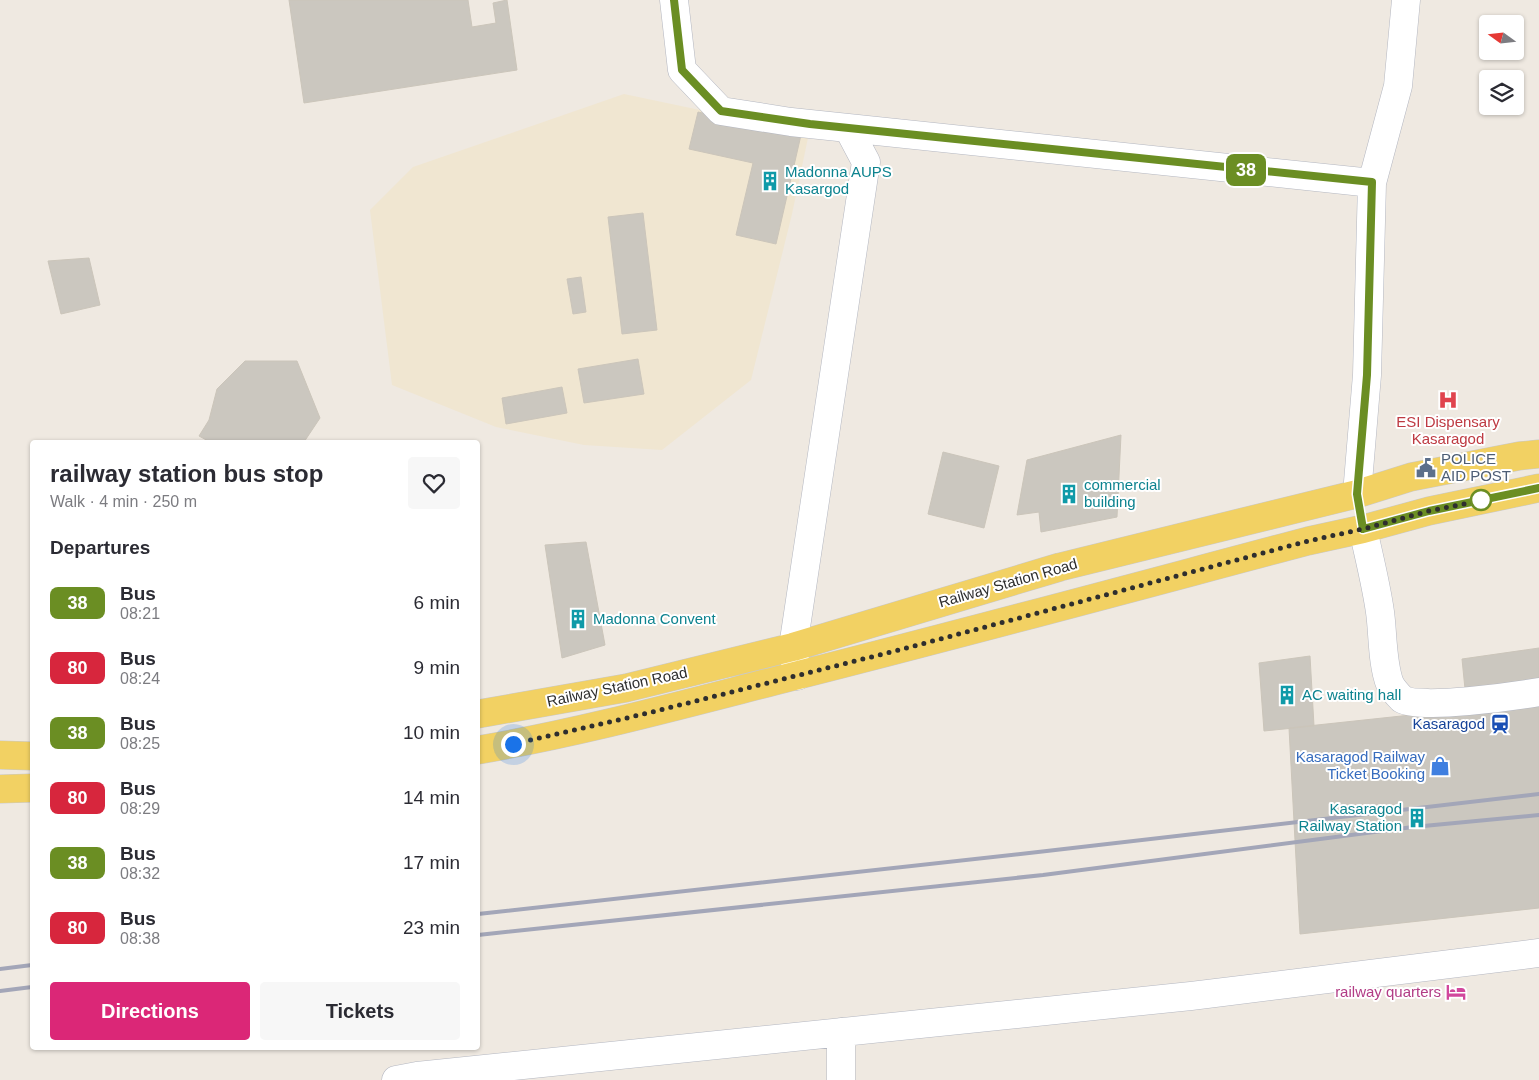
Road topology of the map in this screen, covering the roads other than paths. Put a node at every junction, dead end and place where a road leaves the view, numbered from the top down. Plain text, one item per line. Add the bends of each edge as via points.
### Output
1 (674, 0) edge
2 (1406, 0) edge
3 (848, 128) junction
4 (1372, 182) junction
5 (1539, 456) edge
6 (1539, 488) edge
7 (1357, 494) junction
8 (1363, 529) junction
9 (793, 647) junction
10 (798, 676) junction
11 (1539, 692) edge
12 (480, 714) edge
13 (480, 750) edge
14 (0, 755) edge
15 (30, 756) edge
16 (30, 788) edge
17 (0, 789) edge
18 (1539, 953) edge
19 (841, 1032) junction
20 (396, 1080) edge
21 (841, 1080) edge

1 - 3 street via 682,70 721,111
2 - 4 street via 1398,86
3 - 4 street
3 - 9 street via 866,162
4 - 7 street via 1367,375
5 - 7 main road, Railway Station Road via 1519,456 1411,477
6 - 8 main road via 1429,511
7 - 8 main road
7 - 9 main road, Railway Station Road via 1060,567
8 - 10 main road
8 - 11 street via 1380,611 1390,685 1402,699 1448,702
9 - 10 street
9 - 12 main road, Railway Station Road via 626,688
10 - 13 main road via 530,741
14 - 15 main road
16 - 17 main road
18 - 19 street via 1191,996
19 - 20 street
19 - 21 street

